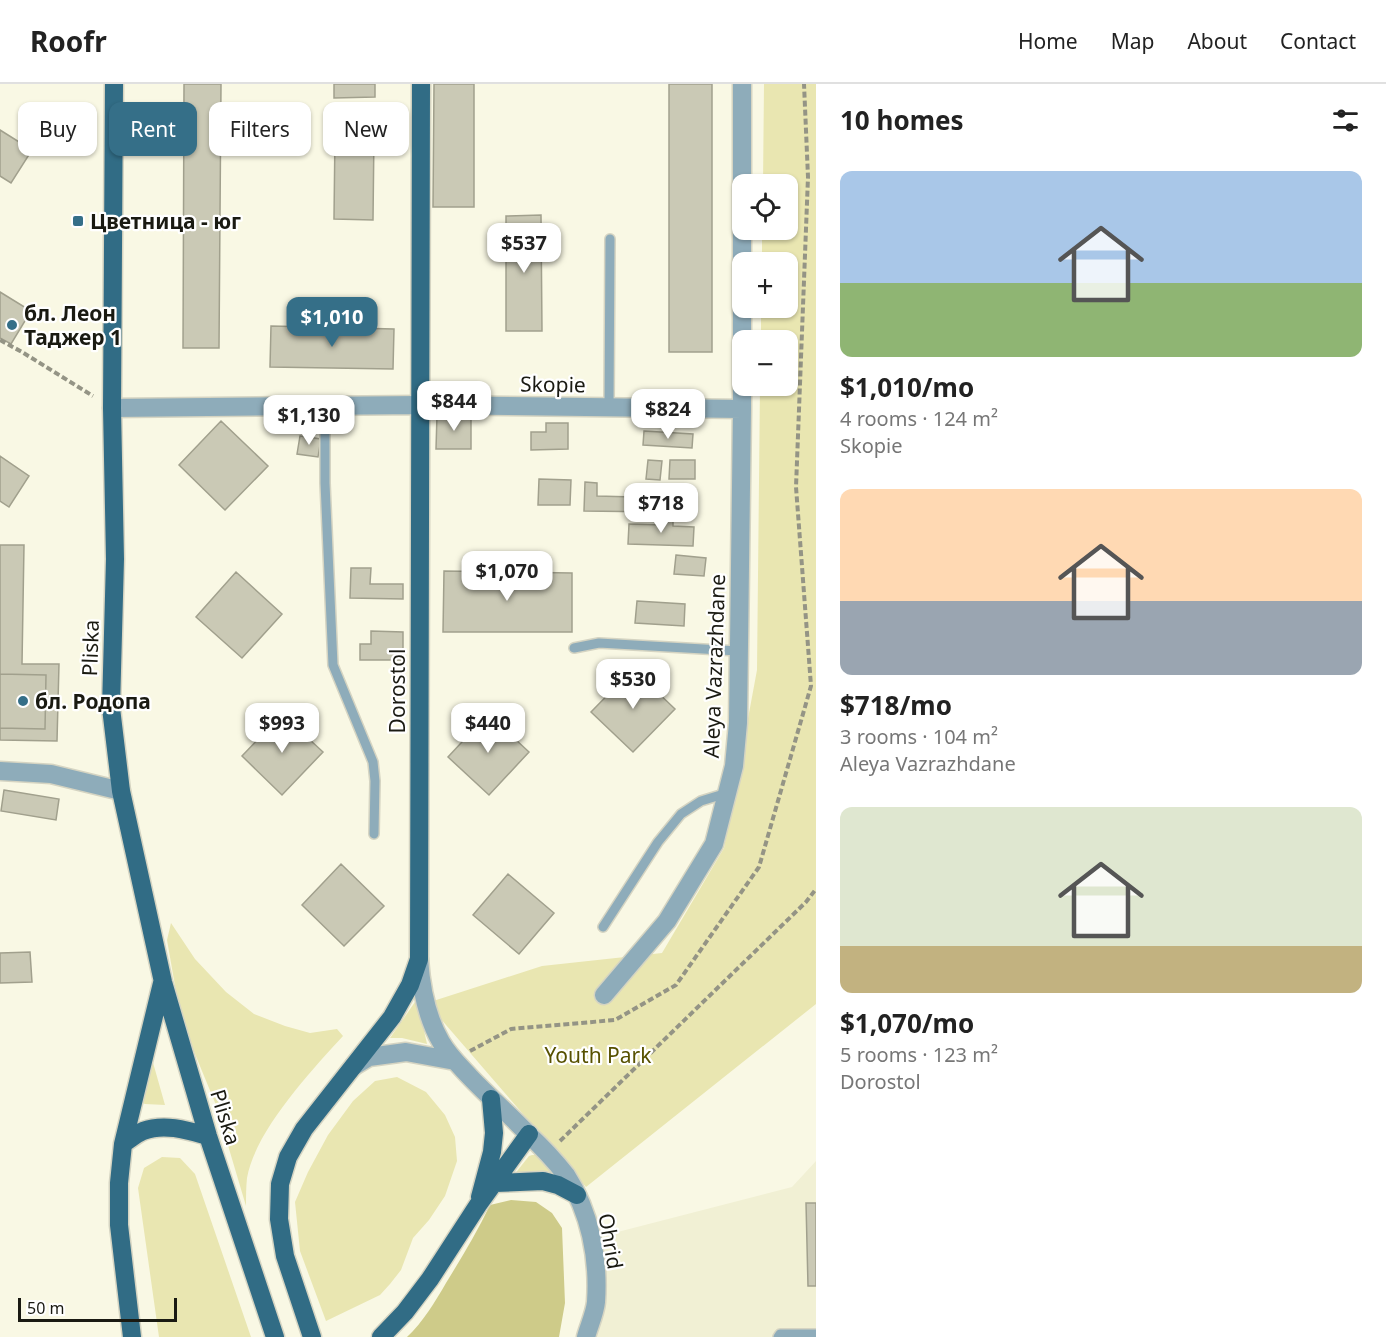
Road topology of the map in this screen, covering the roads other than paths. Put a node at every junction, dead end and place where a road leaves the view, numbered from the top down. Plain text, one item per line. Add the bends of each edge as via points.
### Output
1 (114, 84) edge
2 (421, 84) edge
3 (742, 84) edge
4 (610, 239) dead end
5 (420, 405) junction
6 (325, 406) junction
7 (609, 407) junction
8 (112, 408) junction
9 (742, 410) junction
10 (574, 648) dead end
11 (738, 651) junction
12 (0, 771) edge
13 (121, 791) junction
14 (727, 793) junction
15 (374, 834) dead end
16 (603, 927) dead end
17 (418, 960) junction
18 (163, 982) junction
19 (604, 995) dead end
20 (455, 1061) junction
21 (354, 1066) junction
22 (491, 1099) junction
23 (529, 1134) junction
24 (208, 1136) junction
25 (123, 1144) junction
26 (495, 1183) junction
27 (577, 1195) junction
28 (478, 1205) junction
29 (816, 1334) edge
30 (132, 1337) edge
31 (275, 1337) edge
32 (312, 1337) edge
33 (381, 1337) edge
34 (586, 1337) edge
35 (778, 1337) edge

1 - 8 main road, Pliska
2 - 5 main road, Dorostol
3 - 9 street, Aleya Vazrazhdane
4 - 7 lane
5 - 6 street, Skopie
5 - 7 street, Skopie
5 - 17 main road, Dorostol
6 - 8 street, Skopie
6 - 15 lane via 333,665 373,762
7 - 9 street, Skopie
8 - 13 main road, Pliska via 115,559 111,708
9 - 11 street, Aleya Vazrazhdane
10 - 11 lane via 599,643
11 - 14 street, Aleya Vazrazhdane via 738,723
12 - 13 street via 51,774
13 - 18 main road, Pliska
14 - 16 lane via 701,801 681,814 658,842
14 - 19 street, Aleya Vazrazhdane via 714,844 667,921
17 - 20 street, Ohrid via 429,1014 441,1042
17 - 21 main road, Dorostol via 410,985 392,1017
18 - 24 main road, Pliska
18 - 25 main road
20 - 21 street via 406,1052 369,1057
20 - 22 street, Ohrid
21 - 32 main road, Dorostol via 304,1129 288,1157 280,1184 279,1219 285,1256
22 - 23 street, Ohrid
22 - 28 main road via 492,1152
23 - 26 main road
23 - 27 street, Ohrid via 548,1153
24 - 25 main road via 160,1127 142,1131
24 - 31 main road, Pliska
25 - 30 main road via 119,1225
26 - 27 main road via 543,1181
26 - 28 main road
27 - 34 street, Ohrid via 590,1227 596,1265 596,1303
28 - 33 main road via 430,1279
29 - 35 lane

